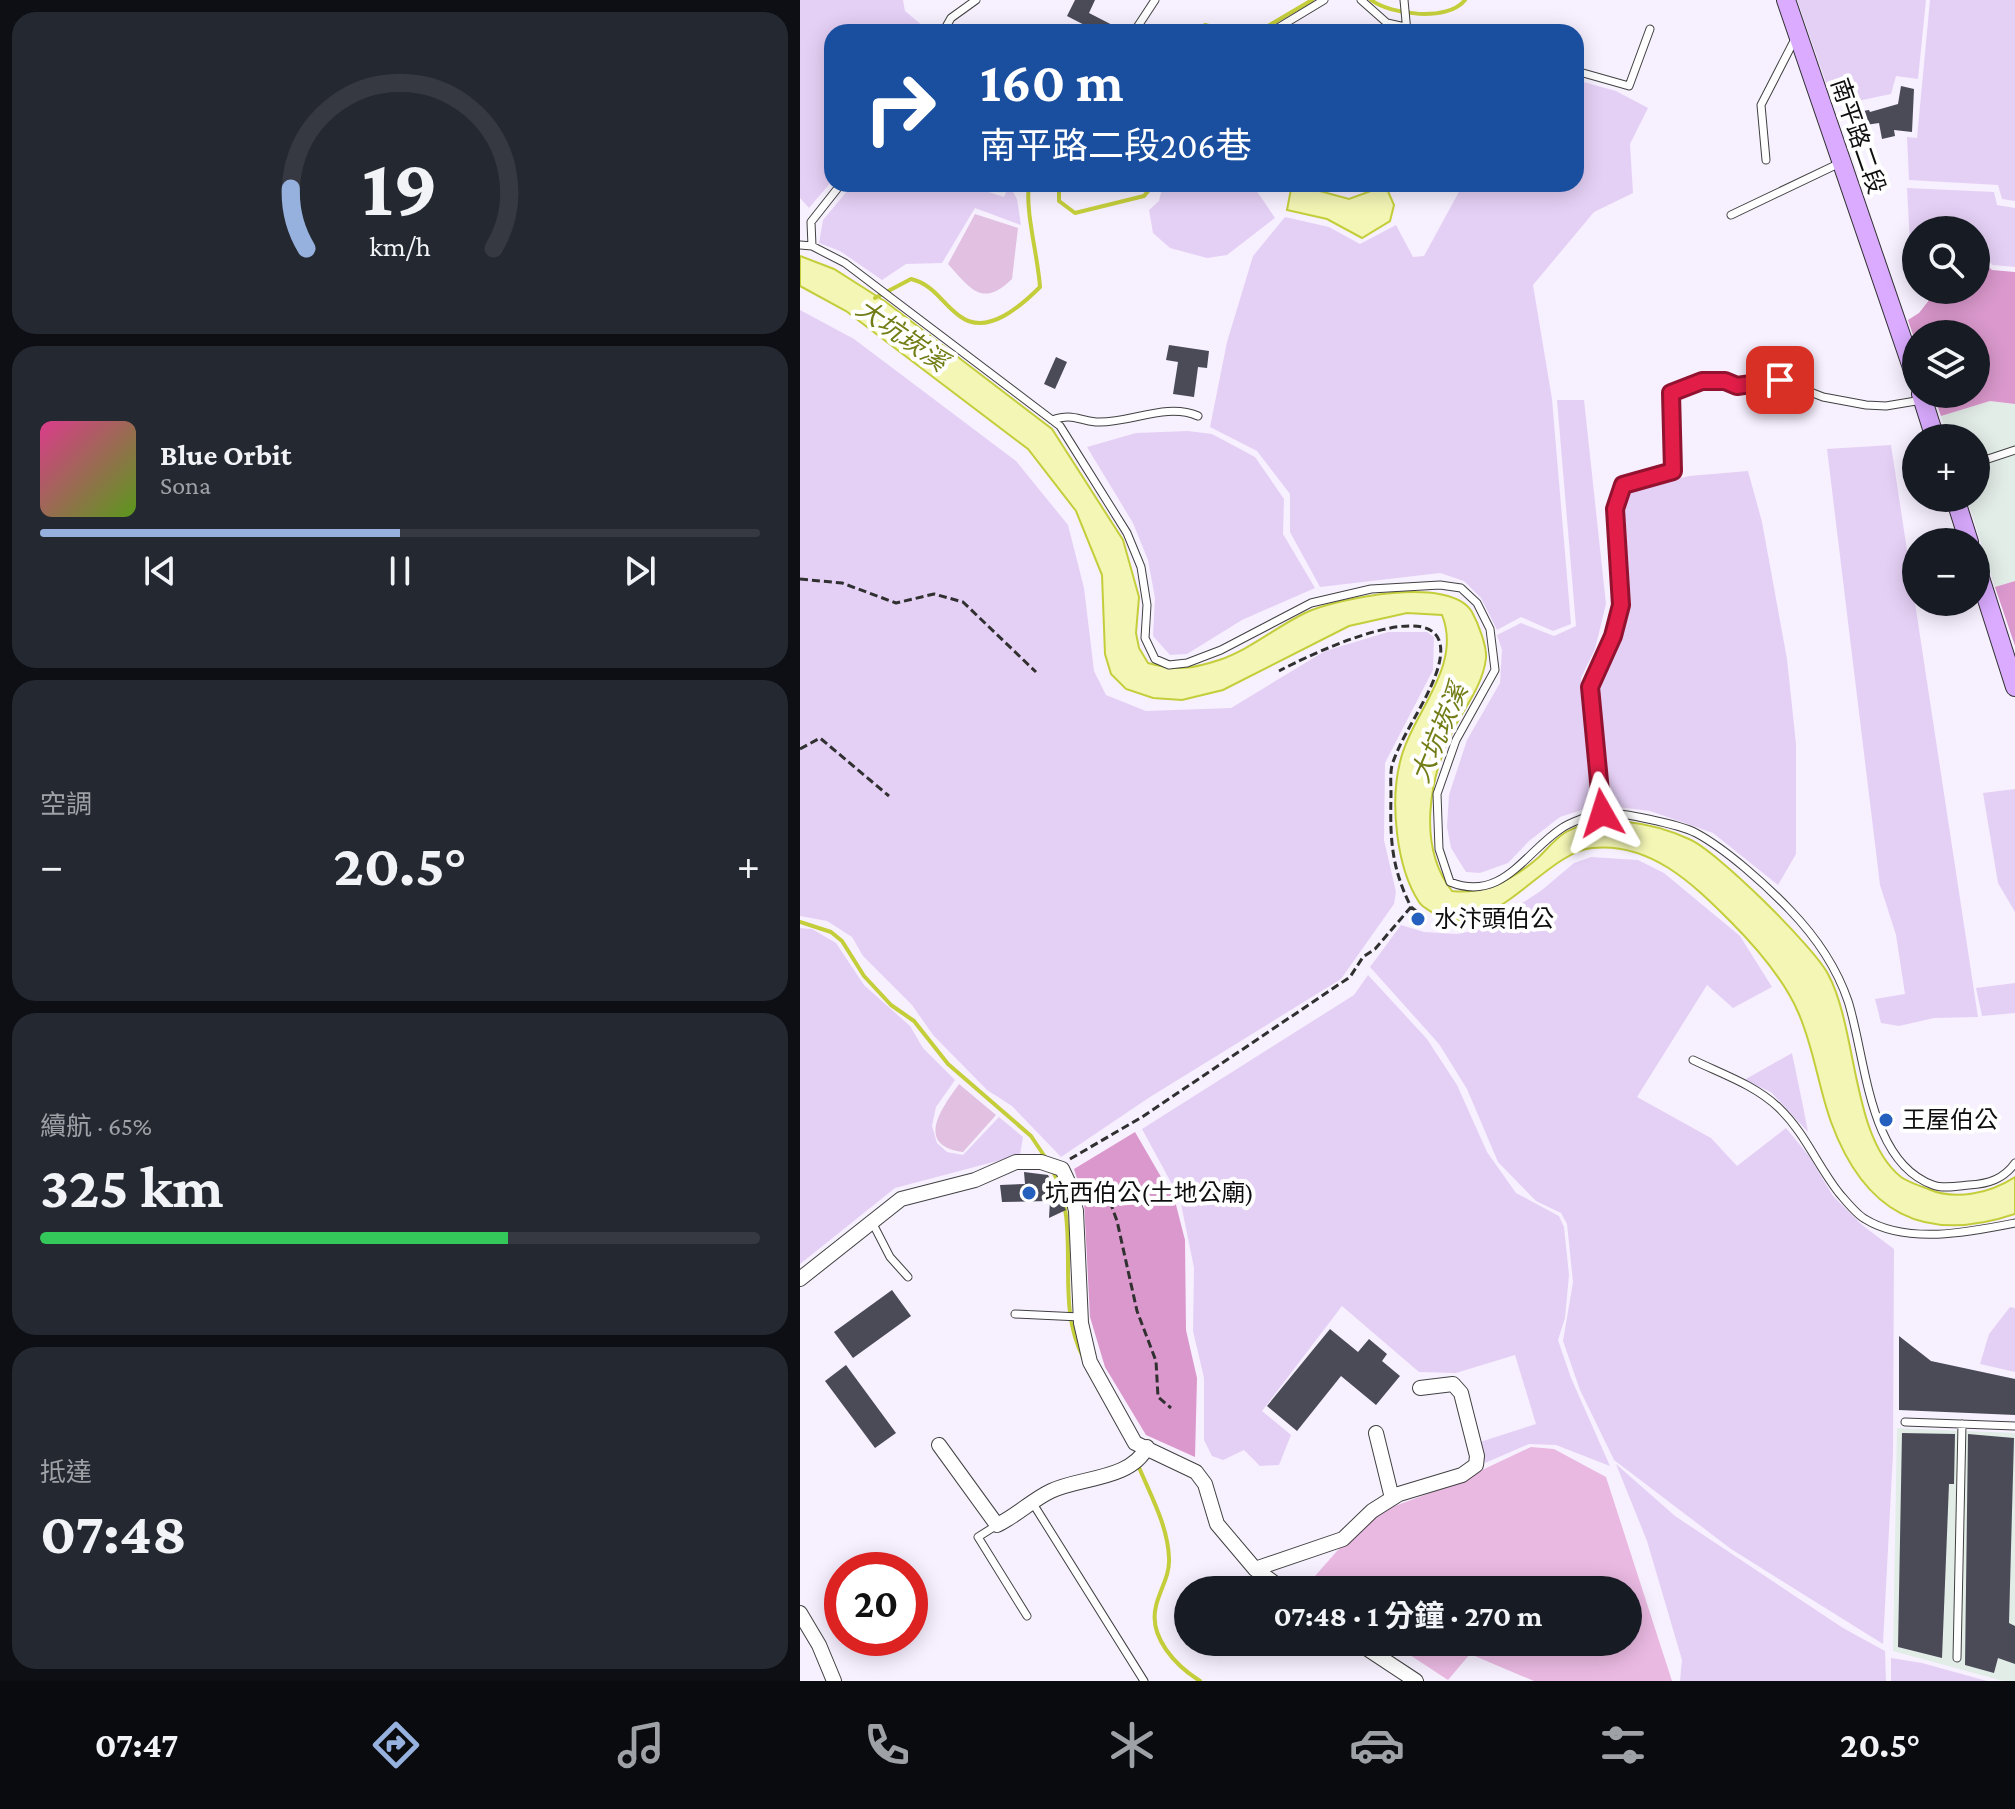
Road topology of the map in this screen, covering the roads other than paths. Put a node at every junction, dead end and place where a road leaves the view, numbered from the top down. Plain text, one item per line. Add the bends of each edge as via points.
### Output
1 (976, 0) edge
2 (1155, 0) edge
3 (1324, 0) edge
4 (1361, 0) edge
5 (1786, 0) edge
6 (1404, 1) edge
7 (948, 24) edge
8 (1139, 24) edge
9 (1284, 24) edge
10 (1392, 24) edge
11 (1406, 24) edge
12 (1650, 29) dead end
13 (1797, 35) junction
14 (1584, 73) edge
15 (1766, 160) dead end
16 (1842, 162) junction
17 (835, 192) edge
18 (1731, 215) dead end
19 (800, 245) edge
20 (812, 246) junction
21 (1902, 338) edge
22 (1902, 402) edge
23 (1198, 416) dead end
24 (1052, 420) junction
25 (2015, 450) edge
26 (1990, 458) edge
27 (1990, 609) edge
28 (2015, 687) edge
29 (1602, 813) junction
30 (1693, 1060) dead end
31 (2015, 1163) edge
32 (872, 1222) junction
33 (2015, 1223) edge
34 (908, 1277) dead end
35 (800, 1279) edge
36 (1015, 1314) dead end
37 (1080, 1317) junction
38 (1420, 1388) dead end
39 (1905, 1422) dead end
40 (1962, 1424) junction
41 (2015, 1426) edge
42 (1376, 1433) dead end
43 (939, 1445) dead end
44 (1145, 1451) junction
45 (1392, 1498) junction
46 (1032, 1502) junction
47 (997, 1525) junction
48 (1255, 1569) junction
49 (1265, 1576) edge
50 (800, 1613) edge
51 (1027, 1616) dead end
52 (1378, 1656) edge
53 (1957, 1658) dead end
54 (834, 1681) edge
55 (1144, 1681) edge
56 (1416, 1681) edge

1 - 7 lane
2 - 8 lane
3 - 9 lane
4 - 10 lane
5 - 13 street, 南平路二段
6 - 11 lane
12 - 14 lane via 1629,86
13 - 15 lane via 1761,105
13 - 16 street, 南平路二段
16 - 18 lane
16 - 21 street, 南平路二段
17 - 20 lane via 811,222
19 - 20 lane
20 - 24 lane via 892,297
22 - 29 lane via 1866,405 1823,397 1780,380 1737,386 1702,381 1671,393 1673,471 1623,485 1615,509 1621,605 1590,687
23 - 24 lane via 1184,410 1109,421 1079,416
24 - 29 lane via 1127,533 1141,567 1145,638 1155,659 1169,665 1187,663 1311,603 1371,589 1440,585 1461,588 1477,603 1490,629 1495,670 1456,740 1437,794 1439,849 1450,882 1466,888 1489,885 1509,875 1563,827
25 - 26 lane
27 - 28 street
29 - 31 lane via 1695,833 1790,910 1832,962 1872,1102 1907,1172 1936,1186 1972,1185 1996,1182
30 - 33 lane via 1760,1092 1779,1108 1864,1219 1904,1232 1960,1235
32 - 34 lane via 890,1257
32 - 35 street
32 - 37 street via 901,1199 975,1180 1016,1162 1057,1169 1076,1211
36 - 37 lane
37 - 44 street via 1090,1362 1135,1443
38 - 45 street via 1453,1384 1461,1393 1476,1465 1462,1475
39 - 40 lane
40 - 41 lane
40 - 53 lane
42 - 45 street
43 - 47 street
44 - 46 street via 1126,1468 1053,1490
44 - 48 street via 1196,1472 1217,1524
45 - 48 street via 1343,1539
46 - 47 street
46 - 55 lane
47 - 51 lane via 978,1537
48 - 49 street
50 - 54 street
52 - 56 street

